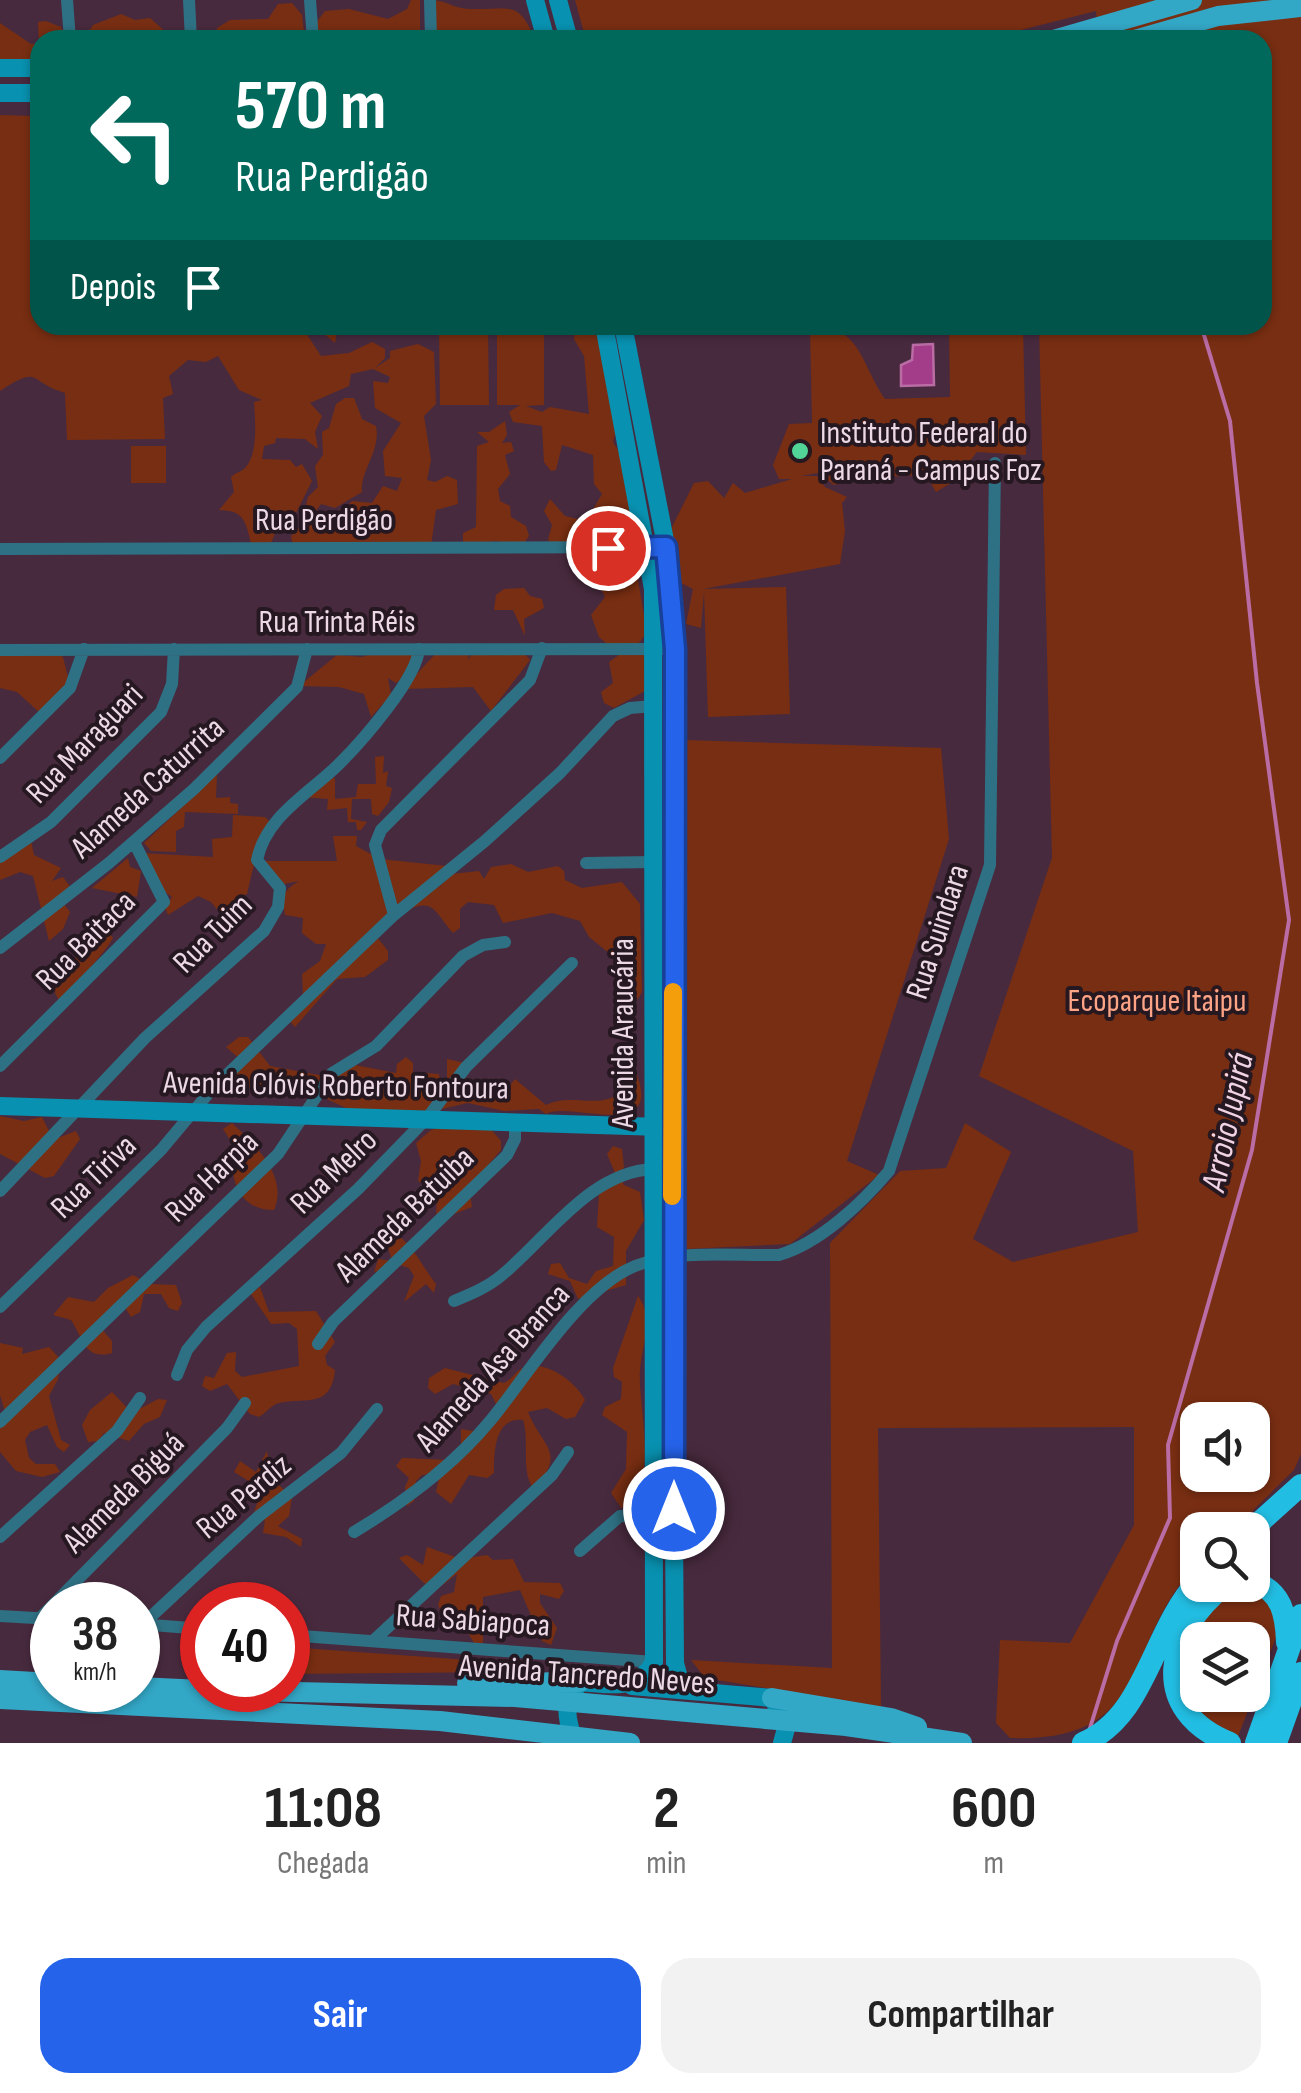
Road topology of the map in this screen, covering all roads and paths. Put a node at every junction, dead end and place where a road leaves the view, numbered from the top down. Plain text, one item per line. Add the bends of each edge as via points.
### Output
1 (67, 0) edge
2 (188, 0) edge
3 (310, 0) edge
4 (430, 0) edge
5 (535, 0) edge
6 (558, 0) edge
7 (1192, 0) edge
8 (1301, 7) edge
9 (69, 30) edge
10 (191, 30) edge
11 (312, 30) edge
12 (432, 30) edge
13 (543, 30) edge
14 (567, 30) edge
15 (1083, 30) edge
16 (1169, 30) edge
17 (0, 68) edge
18 (30, 68) edge
19 (0, 93) edge
20 (30, 93) edge
21 (606, 335) edge
22 (624, 335) edge
23 (996, 463) dead end
24 (656, 547) junction
25 (0, 548) edge
26 (542, 648) junction
27 (84, 649) junction
28 (174, 649) junction
29 (307, 649) junction
30 (419, 649) junction
31 (675, 649) junction
32 (0, 650) edge
33 (654, 650) junction
34 (653, 706) junction
35 (0, 758) edge
36 (134, 842) junction
37 (0, 857) edge
38 (653, 862) junction
39 (586, 863) dead end
40 (394, 914) junction
41 (505, 942) dead end
42 (0, 948) edge
43 (572, 962) dead end
44 (0, 1066) edge
45 (0, 1106) edge
46 (79, 1110) junction
47 (189, 1113) junction
48 (304, 1114) junction
49 (428, 1117) junction
50 (515, 1120) junction
51 (662, 1127) junction
52 (654, 1169) junction
53 (0, 1191) edge
54 (669, 1258) junction
55 (454, 1302) dead end
56 (0, 1306) edge
57 (318, 1344) dead end
58 (178, 1375) dead end
59 (140, 1398) dead end
60 (245, 1403) dead end
61 (377, 1408) dead end
62 (0, 1422) edge
63 (568, 1452) dead end
64 (1301, 1485) edge
65 (1270, 1513) edge
66 (655, 1518) junction
67 (354, 1532) dead end
68 (0, 1538) edge
69 (580, 1551) dead end
70 (81, 1582) edge
71 (1270, 1592) edge
72 (1183, 1602) edge
73 (1209, 1602) edge
74 (160, 1606) edge
75 (1301, 1615) edge
76 (0, 1616) edge
77 (30, 1618) edge
78 (310, 1637) edge
79 (373, 1641) junction
80 (1288, 1653) junction
81 (654, 1662) junction
82 (1301, 1673) edge
83 (0, 1680) edge
84 (30, 1682) edge
85 (580, 1682) junction
86 (621, 1686) junction
87 (682, 1689) junction
88 (310, 1694) edge
89 (359, 1696) junction
90 (772, 1698) junction
91 (0, 1699) edge
92 (567, 1701) junction
93 (786, 1721) junction
94 (839, 1734) edge
95 (573, 1738) junction
96 (1267, 1740) edge
97 (951, 1742) edge
98 (630, 1743) edge
99 (782, 1743) edge
100 (1083, 1743) edge
101 (1230, 1743) edge

1 - 9 street
2 - 10 street
3 - 11 street
4 - 12 street
5 - 13 street
6 - 14 street
7 - 15 main road
8 - 16 main road via 1218,16
17 - 18 street
19 - 20 street
21 - 24 street, Avenida Araucária
22 - 24 street, Avenida Araucária
23 - 54 street, Rua Suindara via 992,852 889,1171 870,1194 796,1250
24 - 25 street, Rua Perdigão
24 - 31 street, Avenida Araucária
24 - 33 street, Avenida Araucária
26 - 30 street, Rua Trinta Réis
26 - 33 street, Rua Trinta Réis
26 - 40 street via 530,680 380,830 375,845
27 - 28 street, Rua Trinta Réis
27 - 32 street, Rua Trinta Réis
27 - 35 street via 70,688
28 - 29 street, Rua Trinta Réis
28 - 37 street, Rua Maraguari via 172,684 161,712 51,822
29 - 30 street, Rua Trinta Réis
29 - 36 street, Alameda Caturrita via 298,687
30 - 46 street, Rua Tuim via 414,673 260,848 257,860 279,884 280,898 264,931 145,1038
31 - 33 street, Rua Trinta Réis
31 - 51 street, Avenida Araucária
33 - 34 street, Avenida Araucária
34 - 38 street, Avenida Araucária
34 - 40 street, Rua Tiriva via 613,716 560,773
36 - 42 street, Alameda Caturrita
36 - 44 street, Rua Baitaca via 164,902
38 - 39 street
38 - 51 street, Avenida Araucária
40 - 47 street, Rua Tiriva
41 - 48 street, Rua Harpia via 463,956 376,1046 332,1072
43 - 49 street, Rua Melro via 466,1067
45 - 46 street, Avenida Clóvis Roberto Fontoura
46 - 47 street, Avenida Clóvis Roberto Fontoura
46 - 53 street, Rua Tuim
47 - 48 street, Avenida Clóvis Roberto Fontoura
47 - 56 street, Rua Tiriva via 162,1150
48 - 49 street, Avenida Clóvis Roberto Fontoura
48 - 62 street, Rua Harpia via 278,1154
49 - 50 street, Avenida Clóvis Roberto Fontoura
49 - 58 street, Rua Melro via 206,1327
50 - 51 street, Avenida Clóvis Roberto Fontoura
50 - 57 street, Alameda Batuiba via 506,1155
51 - 52 street, Avenida Araucária
51 - 54 street, Avenida Araucária
52 - 54 street, Avenida Araucária
52 - 55 street via 618,1175 500,1277
54 - 66 street, Avenida Araucária
54 - 67 street, Alameda Asa Branca via 608,1283 534,1360 458,1455
54 - 87 street, Avenida Araucária via 675,1663
59 - 68 street via 118,1431
60 - 70 street, Alameda Biguá
61 - 74 street, Rua Perdiz via 341,1452
63 - 79 street via 552,1475
64 - 65 highway
66 - 69 street via 620,1516
66 - 81 street, Avenida Araucária
71 - 80 highway via 1285,1612
72 - 100 highway via 1161,1634 1126,1712
73 - 101 highway via 1187,1626 1173,1662 1178,1698 1212,1736
75 - 80 highway
76 - 77 street
78 - 79 street, Rua Sabiapoca
79 - 81 street, Rua Sabiapoca
80 - 96 highway
81 - 86 street via 644,1677
82 - 96 highway
83 - 84 main road
85 - 86 street
85 - 89 main road via 462,1683
85 - 92 street
86 - 87 street
87 - 90 street
88 - 89 main road, Avenida Tancredo Neves
89 - 92 main road, Avenida Tancredo Neves
90 - 93 street
90 - 97 main road via 892,1718
91 - 95 main road, Avenida Tancredo Neves via 440,1720
92 - 93 main road, Avenida Tancredo Neves
92 - 95 street
93 - 94 main road, Avenida Tancredo Neves
93 - 99 street
94 - 97 main road, Avenida Tancredo Neves
95 - 98 main road, Avenida Tancredo Neves

